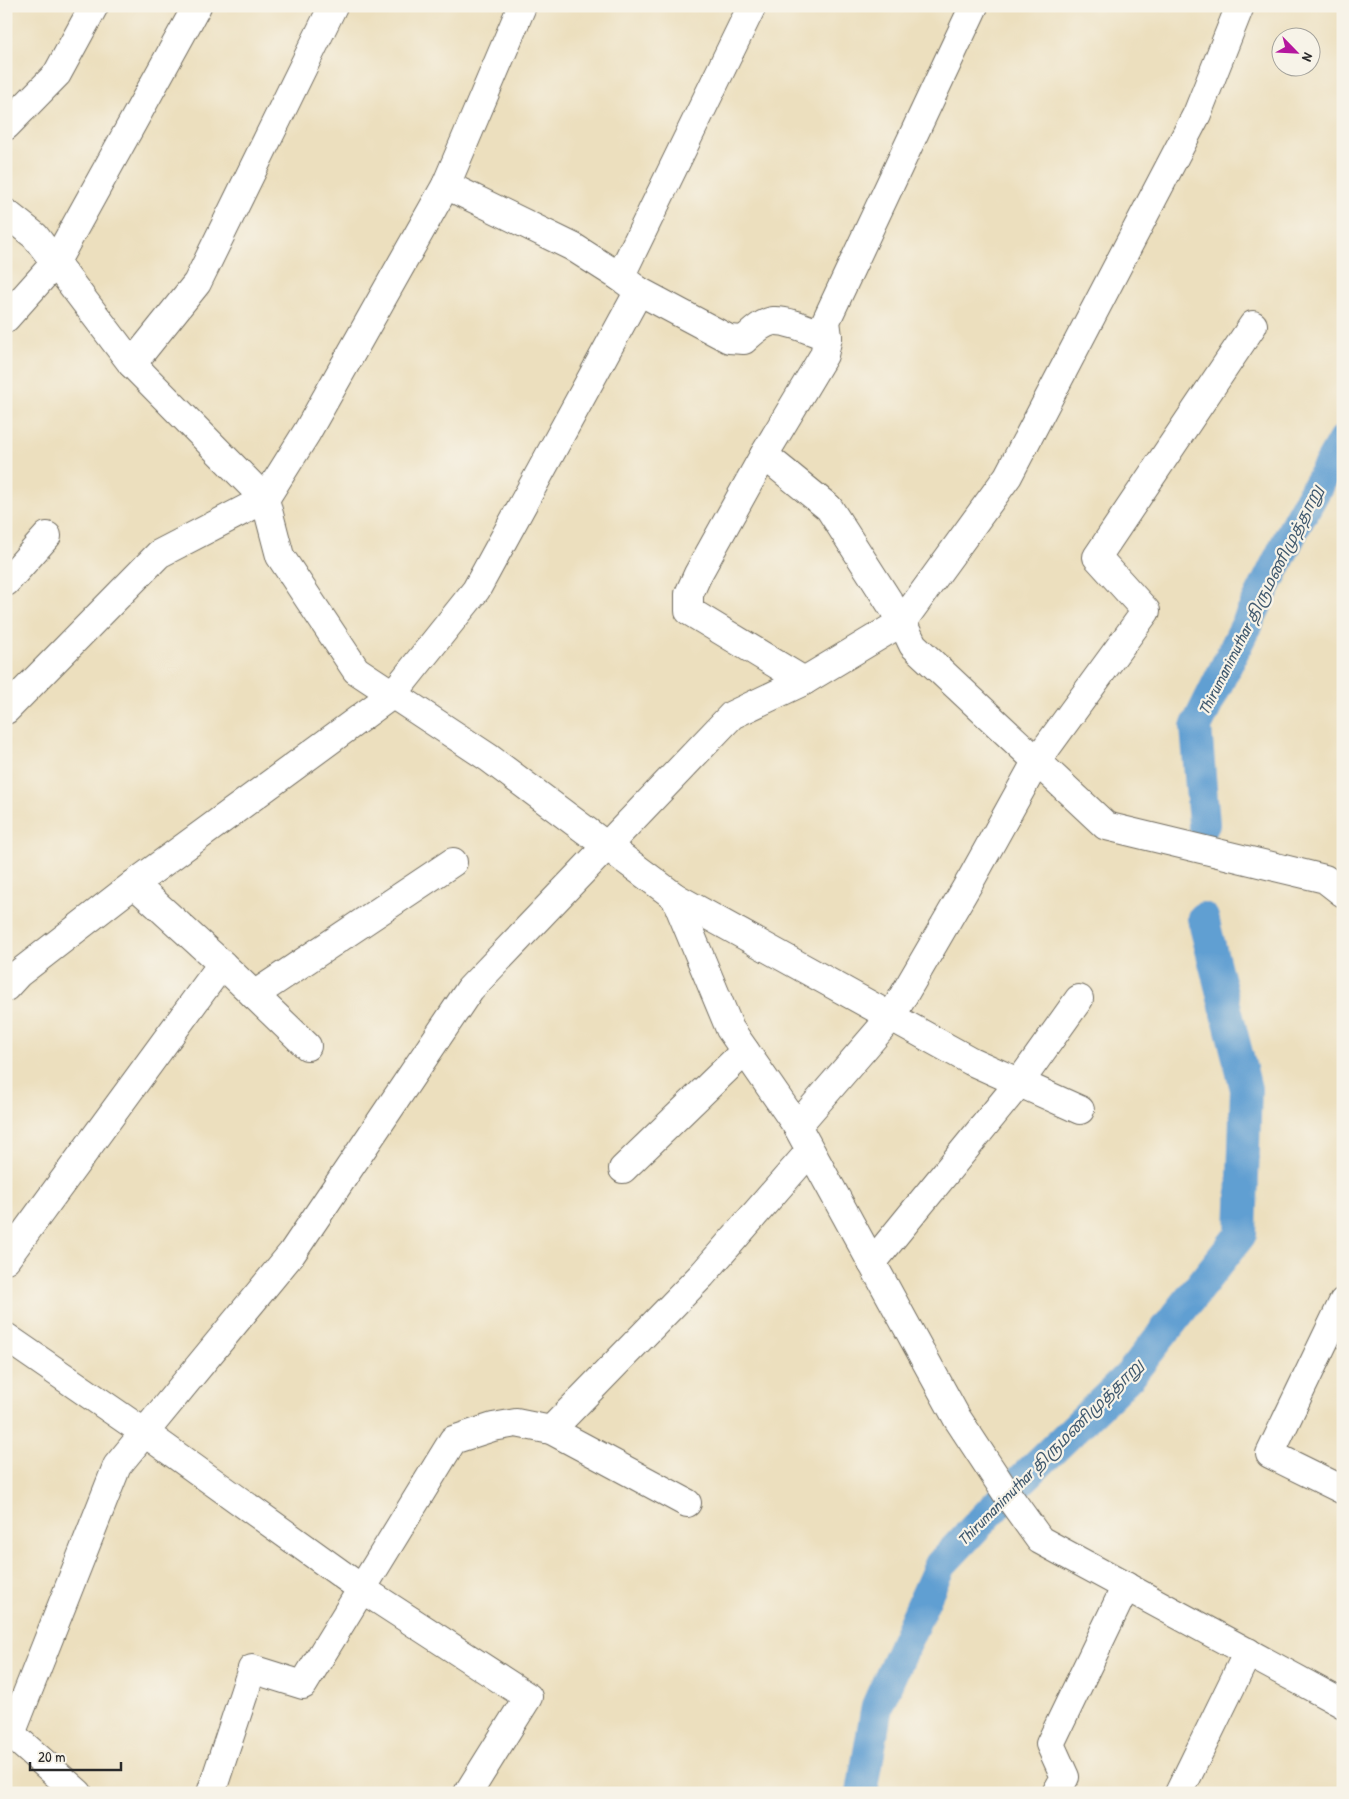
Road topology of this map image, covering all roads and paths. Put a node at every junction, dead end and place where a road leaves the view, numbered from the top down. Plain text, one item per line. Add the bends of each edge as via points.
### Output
1 (94, 6) edge
2 (197, 6) edge
3 (334, 6) edge
4 (522, 6) edge
5 (752, 6) edge
6 (974, 6) edge
7 (1240, 6) edge
8 (6, 126) edge
9 (446, 185) junction
10 (6, 213) edge
11 (56, 263) junction
12 (629, 284) junction
13 (6, 318) edge
14 (1253, 324) dead end
15 (828, 337) junction
16 (132, 364) junction
17 (764, 456) junction
18 (265, 499) junction
19 (47, 536) dead end
20 (6, 582) edge
21 (902, 622) junction
22 (804, 680) junction
23 (392, 694) junction
24 (6, 710) edge
25 (1036, 762) junction
26 (607, 846) junction
27 (453, 862) dead end
28 (134, 884) junction
29 (1343, 893) edge
30 (675, 897) junction
31 (222, 964) junction
32 (6, 987) edge
33 (254, 995) junction
34 (1079, 999) dead end
35 (891, 1017) junction
36 (307, 1046) dead end
37 (745, 1051) junction
38 (1019, 1083) junction
39 (1080, 1110) dead end
40 (797, 1126) junction
41 (810, 1150) junction
42 (623, 1169) dead end
43 (6, 1258) edge
44 (872, 1263) junction
45 (1343, 1302) edge
46 (6, 1338) edge
47 (551, 1430) junction
48 (145, 1433) junction
49 (1343, 1490) edge
50 (687, 1503) dead end
51 (1126, 1586) junction
52 (362, 1589) junction
53 (1248, 1652) junction
54 (1343, 1704) edge
55 (8, 1735) edge
56 (78, 1793) edge
57 (211, 1793) edge
58 (468, 1793) edge
59 (1056, 1793) edge
60 (1179, 1793) edge

1 - 8 street via 57,74
2 - 11 street
3 - 16 street via 197,283
4 - 9 street
5 - 12 street
6 - 15 street via 826,321
7 - 21 street via 1197,114 1008,476
9 - 12 street via 573,247
9 - 18 street
10 - 11 street via 35,236
11 - 13 street
11 - 16 street
12 - 15 street via 729,339 744,340 759,327 774,321
12 - 23 street via 476,590
14 - 25 street via 1097,557 1146,612
15 - 17 street via 824,354
16 - 18 street
17 - 21 street via 829,508
17 - 22 street via 698,574 689,594 689,611
18 - 23 street via 280,556 356,670
18 - 24 street via 159,554
19 - 20 street
21 - 22 street
21 - 25 street via 913,645
22 - 26 street via 732,715
23 - 26 street via 489,758
23 - 28 street
25 - 29 street via 1106,826 1325,879
25 - 35 street
26 - 30 street
26 - 48 street via 470,989 292,1253
27 - 33 street
28 - 31 street
28 - 32 street via 18,974
30 - 35 street
30 - 37 street via 730,1029
31 - 33 street
31 - 43 street
33 - 36 street
34 - 38 street
35 - 38 street
35 - 40 street
37 - 40 street
37 - 42 street
38 - 39 street
38 - 44 street
40 - 41 street
41 - 44 street
41 - 47 street via 702,1275
44 - 51 street via 957,1418 1040,1540
45 - 49 street via 1270,1454
46 - 48 street
47 - 50 street
47 - 52 street via 516,1423 453,1440
48 - 52 street
48 - 55 street via 118,1466
51 - 53 street
51 - 59 street via 1050,1744 1065,1777
52 - 57 street via 303,1685 252,1669
52 - 58 street via 528,1697
53 - 54 street
53 - 60 street
55 - 56 street

